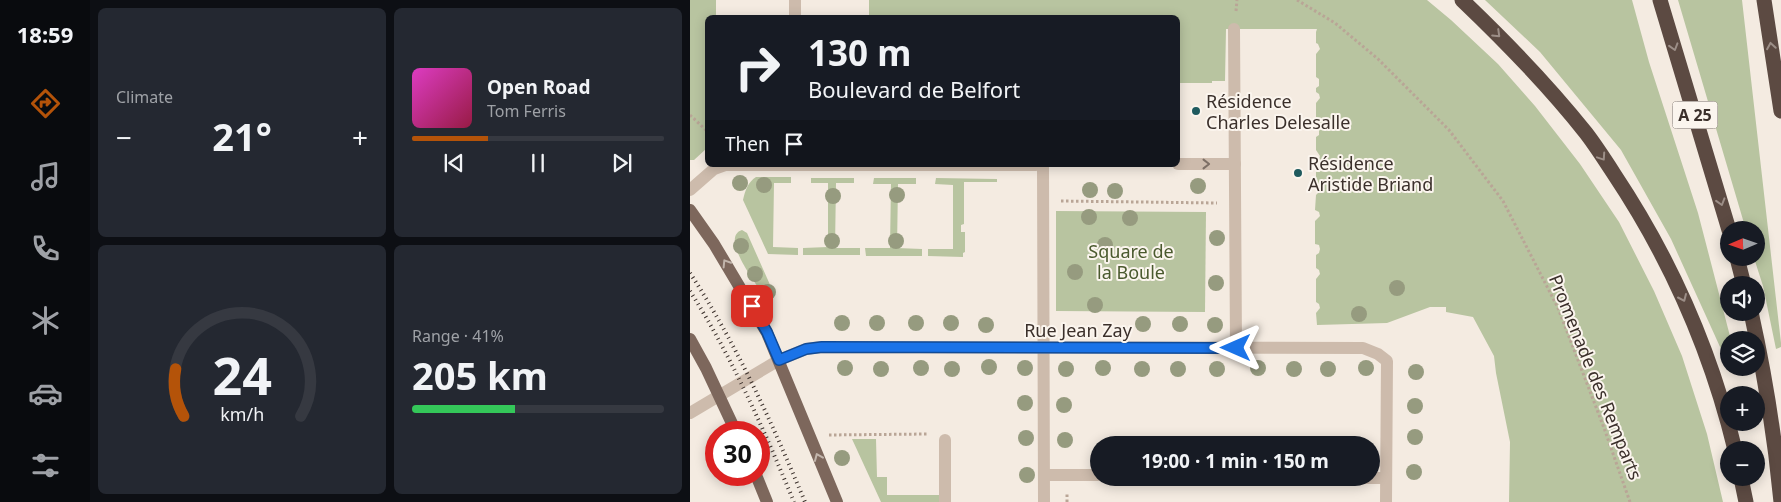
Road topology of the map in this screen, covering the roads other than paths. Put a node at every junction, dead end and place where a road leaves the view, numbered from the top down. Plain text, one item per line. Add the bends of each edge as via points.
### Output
1 (795, 0) edge
2 (1462, 0) edge
3 (1660, 0) edge
4 (1764, 0) edge
5 (795, 15) edge
6 (1234, 29) dead end
7 (1781, 111) edge
8 (1180, 164) edge
9 (1235, 164) junction
10 (720, 167) edge
11 (1044, 167) edge
12 (690, 190) edge
13 (690, 210) edge
14 (1726, 221) edge
15 (1753, 321) edge
16 (690, 339) edge
17 (1044, 347) junction
18 (1236, 348) junction
19 (779, 360) junction
20 (719, 395) junction
21 (690, 413) edge
22 (731, 421) edge
23 (946, 440) road end
24 (1733, 441) edge
25 (1044, 475) junction
26 (1090, 475) edge
27 (1380, 478) edge
28 (1386, 478) junction
29 (760, 486) edge
30 (1743, 486) edge
31 (767, 502) edge
32 (836, 502) edge
33 (945, 502) edge
34 (1044, 502) edge
35 (1386, 502) edge
36 (1746, 502) edge
37 (1781, 502) edge

1 - 5 street
2 -> 24 highway via 1518,54 1587,134 1632,201 1662,254 1698,333
3 -> 14 highway, A 25
7 -> 4 highway
6 - 9 street
8 -> 9 street
9 - 18 street
10 - 12 street
11 - 17 street
19 -> 13 main road via 752,306
15 - 37 highway via 1769,403
16 - 20 main road
17 - 18 street, Rue Jean Zay
17 - 19 street, Rue Jean Zay via 822,347 806,349
17 - 25 street
18 - 28 street, Rue Jean Zay via 1363,348 1387,361
19 - 20 street, Rue Jean Zay
32 -> 19 main road
20 - 21 street, Rue Jean Zay
20 - 22 main road
23 - 33 street
25 - 26 street
25 - 34 street
27 - 28 street
28 - 35 street
29 - 31 main road
30 - 36 highway

